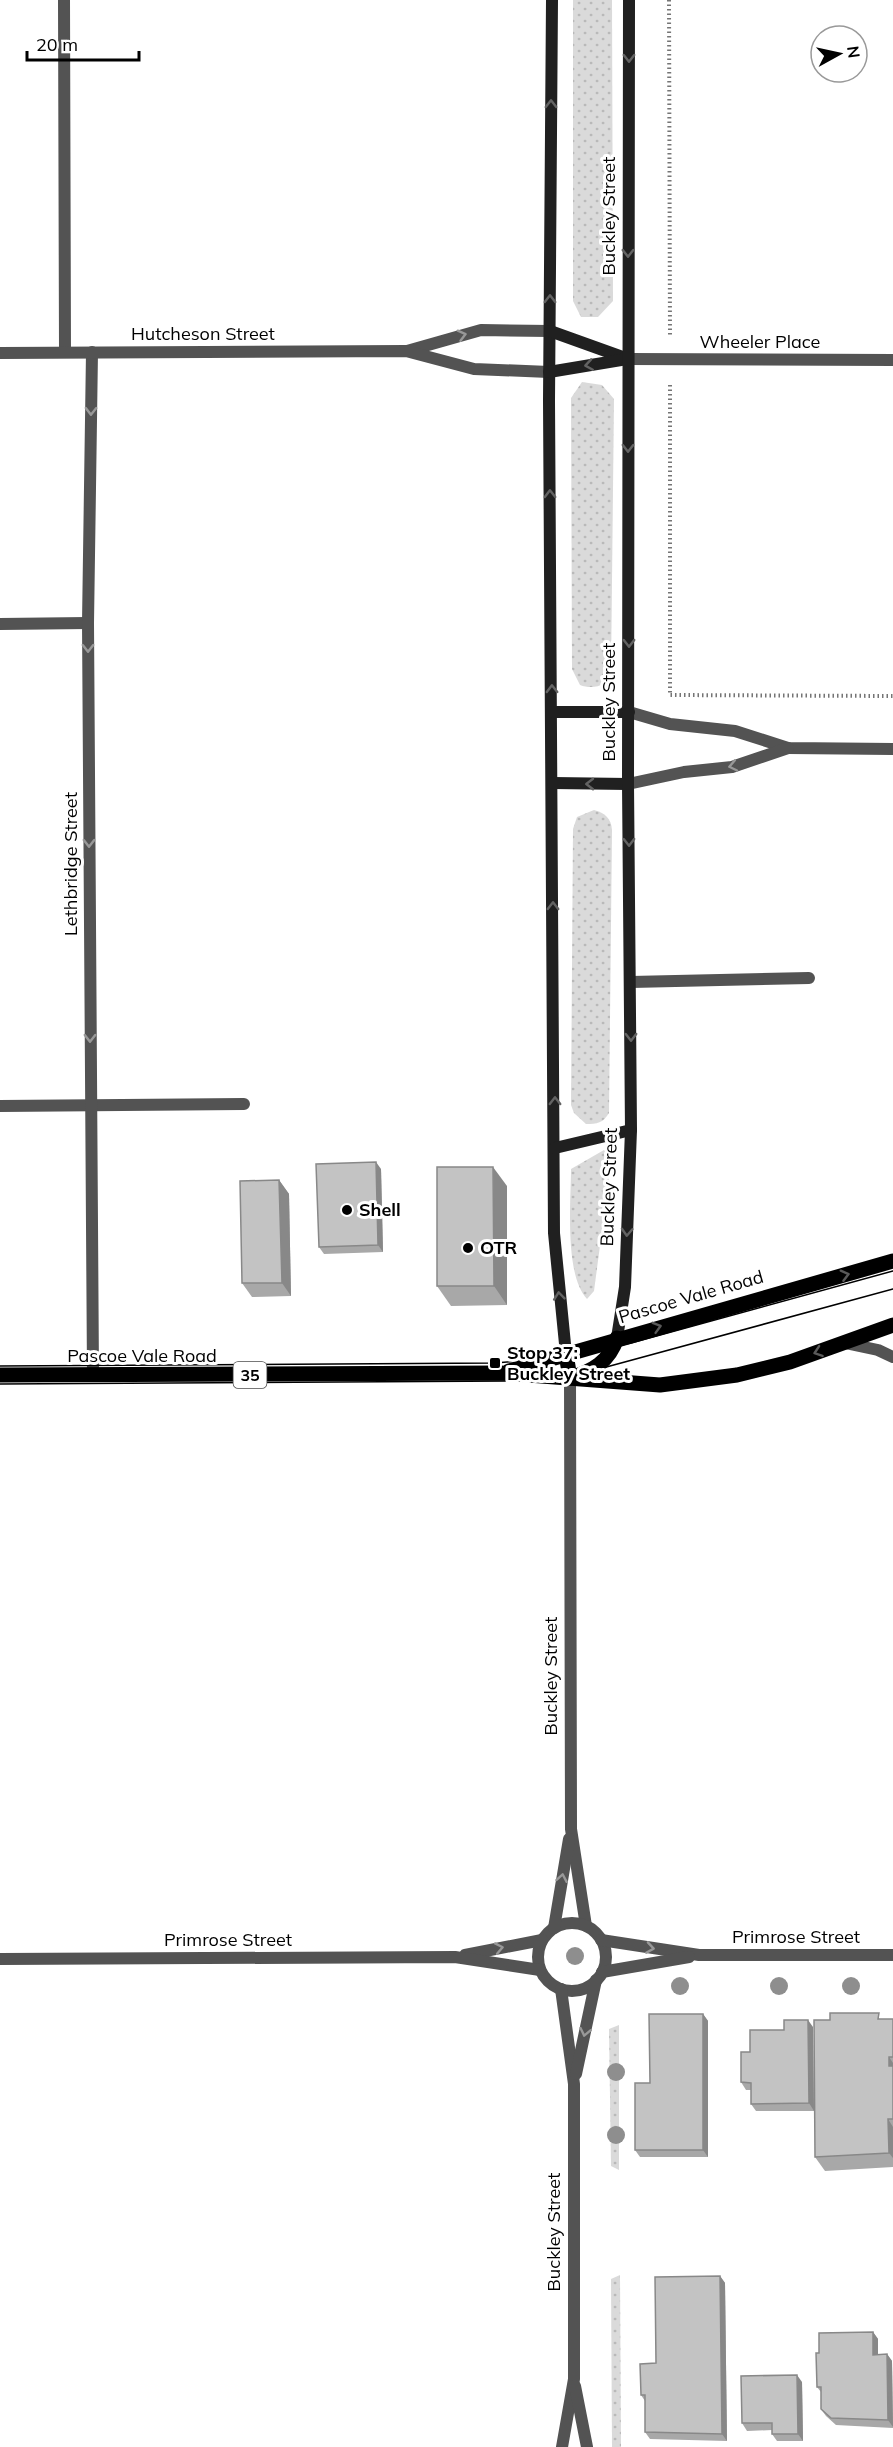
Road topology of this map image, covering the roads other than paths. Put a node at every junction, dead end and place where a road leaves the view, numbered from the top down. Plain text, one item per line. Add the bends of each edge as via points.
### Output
1 (64, 0) edge
2 (552, 0) edge
3 (629, 0) edge
4 (550, 331) junction
5 (406, 351) junction
6 (65, 352) junction
7 (92, 352) junction
8 (0, 353) edge
9 (628, 359) junction
10 (893, 360) edge
11 (549, 372) junction
12 (88, 623) junction
13 (0, 624) edge
14 (552, 712) junction
15 (629, 712) junction
16 (788, 748) junction
17 (893, 749) edge
18 (553, 783) junction
19 (628, 784) junction
20 (809, 978) dead end
21 (631, 982) junction
22 (244, 1104) dead end
23 (91, 1105) junction
24 (0, 1106) edge
25 (631, 1130) junction
26 (555, 1148) junction
27 (893, 1261) edge
28 (893, 1325) edge
29 (617, 1338) junction
30 (845, 1343) junction
31 (566, 1354) junction
32 (893, 1357) edge
33 (501, 1373) junction
34 (0, 1375) edge
35 (93, 1375) junction
36 (570, 1378) junction
37 (571, 1829) junction
38 (586, 1926) junction
39 (554, 1928) junction
40 (542, 1940) junction
41 (601, 1940) junction
42 (699, 1955) junction
43 (893, 1955) edge
44 (455, 1957) junction
45 (0, 1959) edge
46 (540, 1970) junction
47 (599, 1976) junction
48 (561, 1989) junction
49 (574, 2084) junction
50 (574, 2379) junction
51 (562, 2447) edge
52 (587, 2447) edge

1 - 6 street
4 -> 2 main road, Buckley Street
3 -> 9 main road, Buckley Street
5 -> 4 street, Hutcheson Street via 481,330
4 - 9 main road
4 - 11 main road, Buckley Street
5 - 7 street, Hutcheson Street
5 - 11 street, Hutcheson Street via 474,369
6 - 7 street, Hutcheson Street
6 - 8 street, Hutcheson Street
7 -> 12 street, Lethbridge Street
9 - 10 street, Wheeler Place
9 -> 11 main road
9 -> 15 main road, Buckley Street
14 -> 11 main road, Buckley Street
12 - 13 street
12 -> 23 street, Lethbridge Street
14 - 15 main road
14 - 18 main road, Buckley Street
15 - 16 street via 670,724 735,731
15 - 19 main road, Buckley Street
16 - 17 street
16 -> 19 street via 732,767
19 -> 18 main road
26 -> 18 main road, Buckley Street
19 -> 21 main road, Buckley Street
20 - 21 street
21 -> 25 main road, Buckley Street
22 - 23 street
23 - 24 street
23 - 35 street, Lethbridge Street
25 - 26 main road
25 -> 29 main road, Buckley Street via 625,1287
31 -> 26 main road, Buckley Street via 554,1247
29 -> 27 main road, Pascoe Vale Road / 35
28 - 30 main road, Pascoe Vale Road / 35
29 - 31 main road, Pascoe Vale Road / 35
29 - 36 main road, Buckley Street via 612,1353 602,1363
30 - 32 street
30 -> 36 main road, Pascoe Vale Road / 35 via 790,1362 687,1383 650,1385
31 - 33 main road, Pascoe Vale Road / 35
31 - 36 main road, Buckley Street
33 - 35 main road, Pascoe Vale Road / 35
33 - 36 main road, Pascoe Vale Road / 35
34 - 35 main road, Pascoe Vale Road / 35
36 - 37 street, Buckley Street
37 - 38 street, Buckley Street
39 -> 37 street, Buckley Street
38 - 39 street via 564,1923
38 - 41 street
39 - 40 street
44 -> 40 street, Primrose Street
40 - 46 street via 538,1949
41 -> 42 street, Primrose Street
41 - 47 street via 605,1962
42 - 43 street, Primrose Street
42 - 47 street, Primrose Street
44 - 45 street, Primrose Street
44 - 46 street, Primrose Street
46 - 48 street
47 - 48 street via 580,1990
47 -> 49 street, Buckley Street
48 - 49 street, Buckley Street
49 - 50 street, Buckley Street
50 - 51 street, Buckley Street
50 - 52 street, Buckley Street

